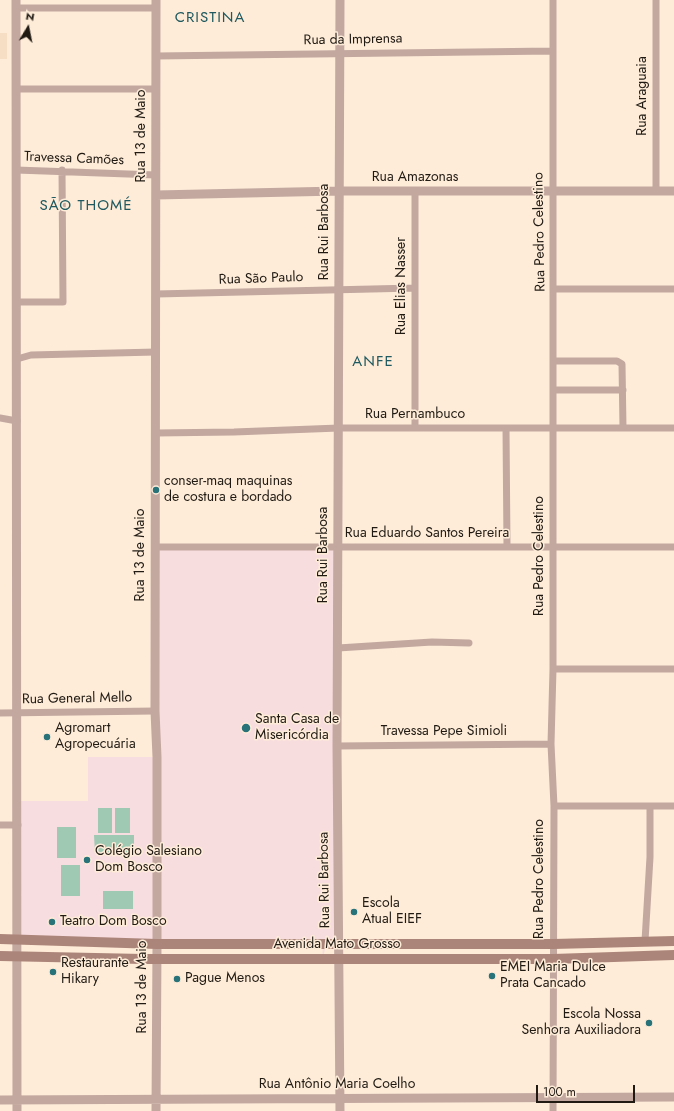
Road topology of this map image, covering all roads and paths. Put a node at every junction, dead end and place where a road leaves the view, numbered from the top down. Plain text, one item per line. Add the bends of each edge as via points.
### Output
1 (340, 0) edge
2 (553, 0) edge
3 (656, 0) edge
4 (16, 4) edge
5 (156, 4) edge
6 (552, 51) junction
7 (339, 53) junction
8 (156, 56) junction
9 (16, 89) junction
10 (156, 89) junction
11 (16, 170) junction
12 (62, 170) junction
13 (156, 175) junction
14 (339, 191) junction
15 (552, 191) junction
16 (674, 191) edge
17 (415, 192) junction
18 (656, 192) junction
19 (156, 195) junction
20 (416, 288) junction
21 (554, 288) junction
22 (339, 289) junction
23 (674, 289) edge
24 (156, 294) junction
25 (16, 302) junction
26 (156, 352) junction
27 (17, 359) junction
28 (553, 361) junction
29 (553, 390) junction
30 (623, 390) junction
31 (0, 418) edge
32 (17, 421) junction
33 (339, 428) junction
34 (415, 428) junction
35 (506, 428) junction
36 (552, 428) junction
37 (623, 428) junction
38 (674, 428) edge
39 (156, 433) junction
40 (338, 546) junction
41 (155, 547) junction
42 (506, 547) junction
43 (553, 547) junction
44 (674, 547) edge
45 (469, 643) dead end
46 (338, 648) junction
47 (553, 669) junction
48 (674, 669) edge
49 (155, 711) junction
50 (0, 713) edge
51 (17, 713) junction
52 (551, 744) junction
53 (337, 746) junction
54 (554, 806) junction
55 (650, 806) junction
56 (674, 806) edge
57 (0, 825) edge
58 (18, 825) junction
59 (0, 939) edge
60 (18, 939) junction
61 (645, 941) junction
62 (674, 941) edge
63 (157, 944) junction
64 (340, 944) junction
65 (553, 944) junction
66 (638, 955) junction
67 (674, 955) edge
68 (0, 956) edge
69 (17, 956) junction
70 (157, 959) junction
71 (340, 959) junction
72 (553, 959) junction
73 (674, 1097) edge
74 (156, 1099) junction
75 (340, 1099) junction
76 (554, 1099) junction
77 (0, 1100) edge
78 (17, 1100) junction
79 (17, 1111) edge
80 (156, 1111) edge
81 (340, 1111) edge
82 (554, 1111) edge

1 - 7 street, Rua Rui Barbosa
2 - 6 street, Rua Pedro Celestino
3 - 18 street, Rua Araguaia
4 - 5 street
4 - 9 street
5 - 8 street, Rua 13 de Maio
6 - 7 street, Rua da Imprensa
6 - 15 street, Rua Pedro Celestino
7 - 8 street, Rua da Imprensa
7 - 14 street, Rua Rui Barbosa
8 - 10 street, Rua 13 de Maio
9 - 10 street
9 - 11 street
10 - 13 street, Rua 13 de Maio
11 - 12 street, Travessa Camões
11 - 25 street
12 - 13 street, Travessa Camões
12 - 25 street via 63,302
13 - 19 street, Rua 13 de Maio
14 - 17 street, Rua Amazonas
14 - 19 street, Rua Amazonas
14 - 22 street, Rua Rui Barbosa
15 - 17 street, Rua Amazonas
15 - 18 street, Rua Amazonas
15 - 21 street, Rua Pedro Celestino
16 - 18 street, Rua Amazonas
17 - 20 street, Rua Elias Nasser
19 - 24 street, Rua 13 de Maio
20 - 22 street, Rua São Paulo
20 - 34 street, Rua Elias Nasser
21 - 23 street
21 - 28 street, Rua Pedro Celestino
22 - 24 street, Rua São Paulo
22 - 33 street, Rua Rui Barbosa
24 - 26 street, Rua 13 de Maio
25 - 27 street
26 - 27 street via 31,355
26 - 39 street, Rua 13 de Maio
27 - 32 street
28 - 29 street, Rua Pedro Celestino
28 - 30 street via 617,361 622,364
29 - 30 street
29 - 36 street, Rua Pedro Celestino
30 - 37 street
31 - 32 street
32 - 51 street
33 - 34 street, Rua Pernambuco
33 - 39 street, Rua Pernambuco
33 - 40 street, Rua Rui Barbosa
34 - 35 street, Rua Pernambuco
35 - 36 street, Rua Pernambuco
35 - 42 street
36 - 37 street, Rua Pernambuco
36 - 43 street, Rua Pedro Celestino
37 - 38 street, Rua Pernambuco
39 - 41 street, Rua 13 de Maio
40 - 41 street, Rua Eduardo Santos Pereira
40 - 42 street, Rua Eduardo Santos Pereira
40 - 46 street, Rua Rui Barbosa
41 - 49 street, Rua 13 de Maio
42 - 43 street, Rua Eduardo Santos Pereira
43 - 44 street, Rua Eduardo Santos Pereira
43 - 47 street, Rua Pedro Celestino
45 - 46 street via 432,642
46 - 53 street, Rua Rui Barbosa
47 - 48 street
47 - 52 street, Rua Pedro Celestino
49 - 51 street, Rua General Mello
49 - 63 street, Rua 13 de Maio
50 - 51 street, Rua General Mello
51 - 58 street
52 - 53 street, Travessa Pepe Simioli
52 - 54 street, Rua Pedro Celestino
53 - 64 street, Rua Rui Barbosa
54 - 55 street
54 - 65 street, Rua Pedro Celestino
55 - 56 street
55 - 61 street
57 - 58 street
58 - 60 street
59 - 60 main road, Avenida Mato Grosso
60 - 63 main road, Avenida Mato Grosso
60 - 69 street
61 - 62 main road, Avenida Mato Grosso
61 - 65 main road, Avenida Mato Grosso
61 - 66 main road via 645,947
63 - 64 main road, Avenida Mato Grosso
63 - 70 street, Rua 13 de Maio
64 - 65 main road, Avenida Mato Grosso
64 - 71 street, Rua Rui Barbosa
65 - 72 street, Rua Pedro Celestino
66 - 67 main road, Avenida Mato Grosso
66 - 72 main road, Avenida Mato Grosso
68 - 69 main road, Avenida Mato Grosso
69 - 70 main road, Avenida Mato Grosso
69 - 78 street
70 - 71 main road, Avenida Mato Grosso
70 - 74 street, Rua 13 de Maio
71 - 72 main road, Avenida Mato Grosso
71 - 75 street, Rua Rui Barbosa
72 - 76 street, Rua Pedro Celestino
73 - 76 street, Rua Antônio Maria Coelho
74 - 75 street, Rua Antônio Maria Coelho
74 - 78 street, Rua Antônio Maria Coelho
74 - 80 street, Rua 13 de Maio
75 - 76 street, Rua Antônio Maria Coelho
75 - 81 street, Rua Rui Barbosa
76 - 82 street, Rua Pedro Celestino
77 - 78 street, Rua Antônio Maria Coelho
78 - 79 street

